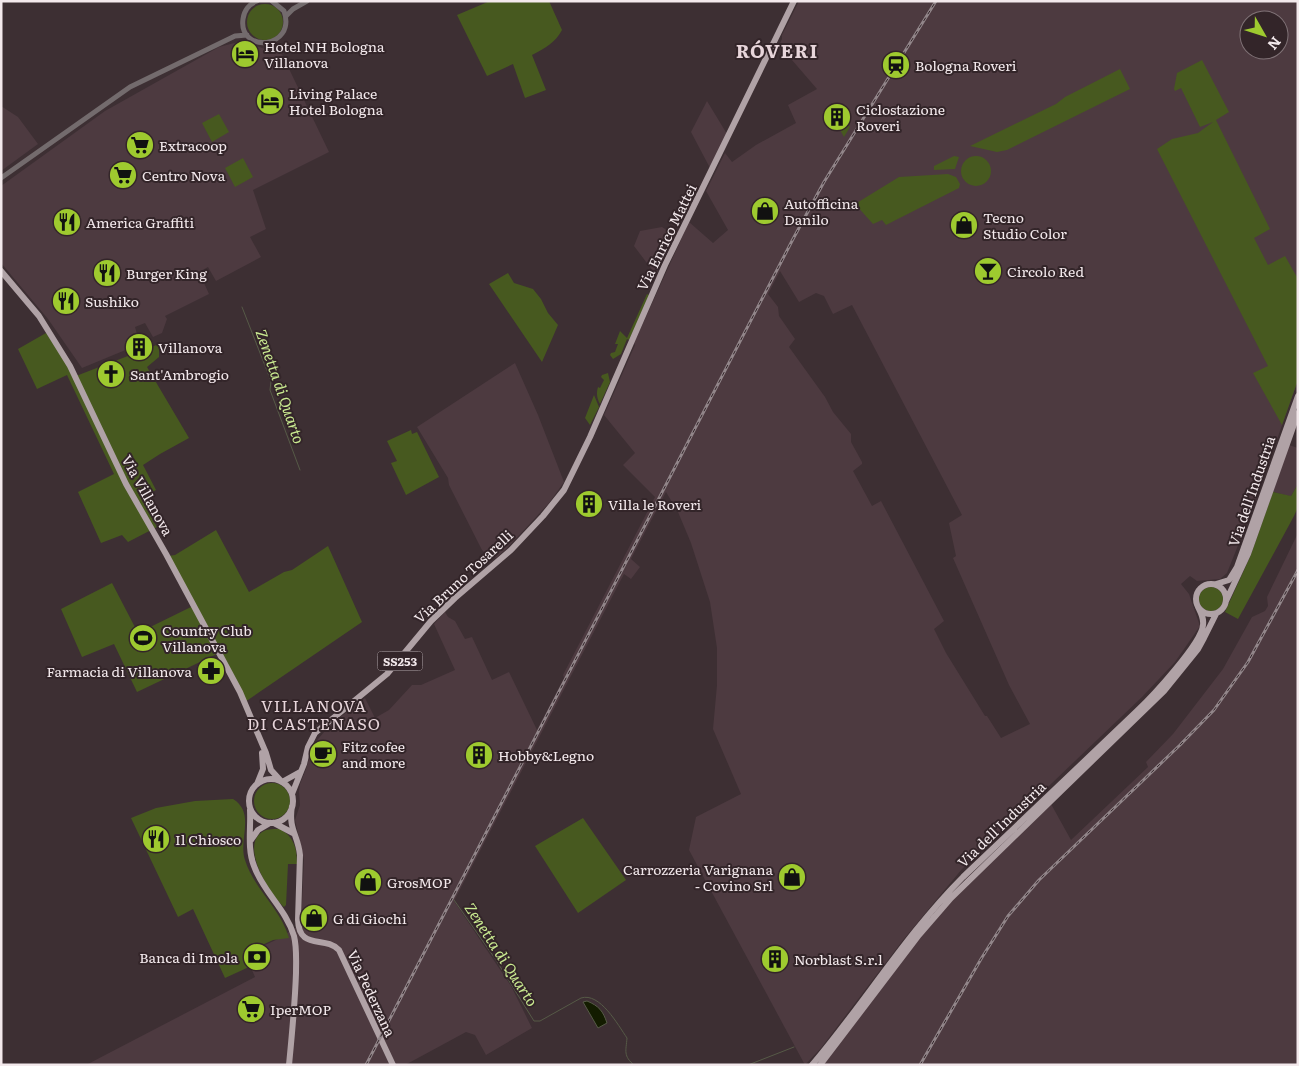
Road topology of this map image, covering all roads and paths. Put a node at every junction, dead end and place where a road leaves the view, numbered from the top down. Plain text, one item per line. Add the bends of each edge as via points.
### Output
1 (257, 1) edge
2 (272, 1) edge
3 (307, 1) edge
4 (794, 1) edge
5 (280, 6) junction
6 (293, 9) junction
7 (286, 16) junction
8 (243, 28) junction
9 (247, 35) junction
10 (235, 36) junction
11 (1, 178) edge
12 (1, 271) edge
13 (1298, 396) edge
14 (1298, 413) edge
15 (566, 486) joint
16 (1216, 584) junction
17 (1226, 601) junction
18 (1198, 607) junction
19 (1216, 614) junction
20 (260, 739) junction
21 (301, 772) junction
22 (282, 781) junction
23 (256, 784) junction
24 (292, 794) junction
25 (292, 806) junction
26 (250, 810) junction
27 (272, 823) junction
28 (293, 833) junction
29 (251, 840) junction
30 (289, 1065) edge
31 (393, 1065) edge
32 (812, 1065) edge
33 (820, 1065) edge

1 - 8 street via 244,13
2 - 5 street
3 - 6 street
4 - 15 main road, Via Enrico Mattei via 665,265
5 - 6 street
5 - 7 street
6 - 7 street
7 - 9 street via 283,33 274,41 257,42
8 - 9 street
8 - 10 street
9 - 10 street
10 - 11 street via 130,87
12 - 20 main road, Via Villanova via 39,316 70,366 122,477 240,692
13 - 16 main road, Via dell'Industria via 1237,567 1229,580
14 - 17 main road, Via dell'Industria via 1248,554
15 - 21 main road, Via Bruno Tosarelli / SS253 via 519,542 431,621 388,674 318,730 308,747
16 - 17 main road via 1225,593
16 - 18 main road via 1200,588 1196,595
17 - 19 main road
18 - 19 main road via 1204,613
18 - 32 main road, Via dell'Industria via 1203,618 1202,630 1163,684 938,903
19 - 33 main road, Via dell'Industria via 1201,644 1164,691 951,898
20 - 22 main road, Via Villanova via 271,770
20 - 23 main road, Via Villanova via 264,766
21 - 22 main road
21 - 24 main road, Via Bruno Tosarelli / SS253
22 - 23 main road via 266,779
22 - 24 main road
23 - 26 main road via 250,793
24 - 25 main road, SS253
25 - 27 main road via 288,815
25 - 28 main road via 290,820
26 - 27 main road via 258,819
26 - 29 main road
27 - 28 main road
27 - 29 main road via 258,830
28 - 31 main road, Via Pederzana via 300,855 298,926 305,938 339,950
29 - 30 main road via 254,868 284,916 295,942 296,982

